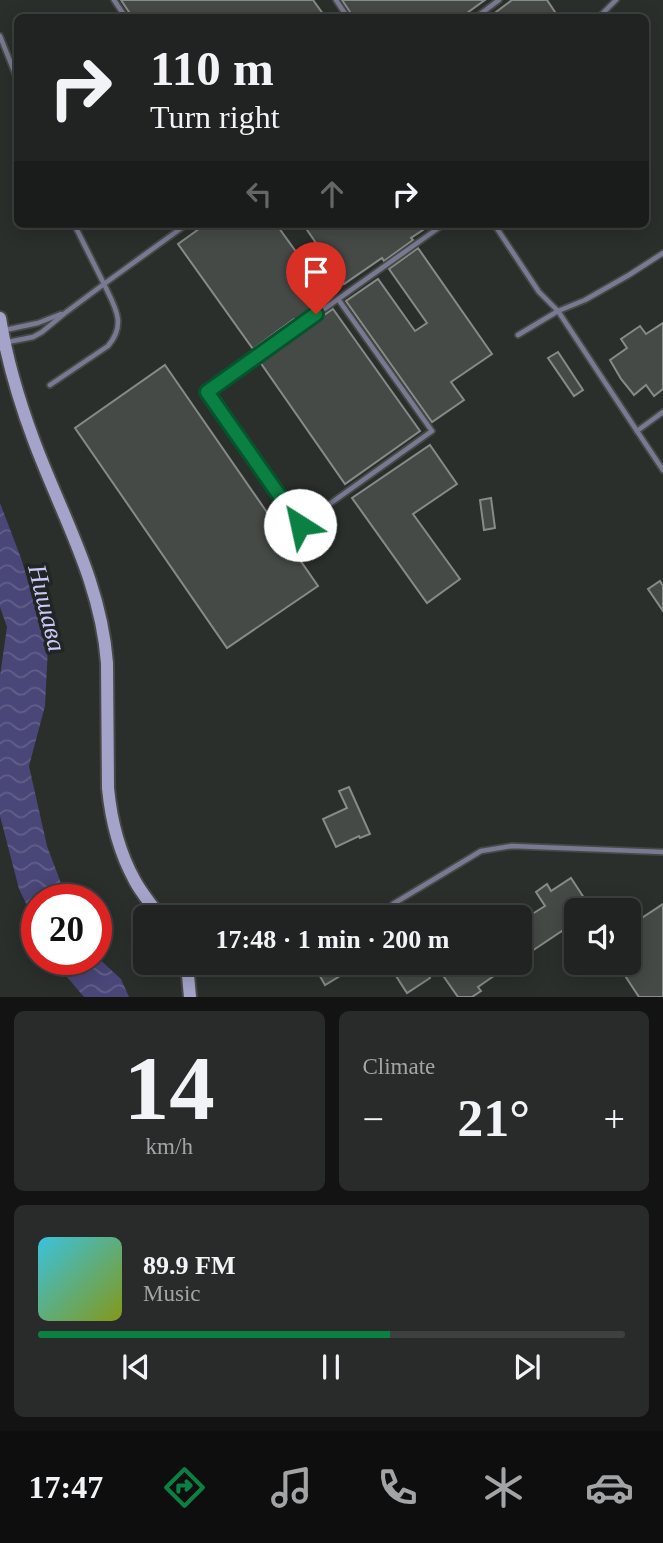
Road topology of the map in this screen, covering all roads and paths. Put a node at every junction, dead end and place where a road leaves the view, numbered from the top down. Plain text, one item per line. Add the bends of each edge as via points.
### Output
1 (499, 0) edge
2 (615, 0) edge
3 (480, 14) edge
4 (602, 14) edge
5 (0, 36) edge
6 (14, 71) edge
7 (76, 228) edge
8 (181, 228) edge
9 (438, 228) edge
10 (497, 228) edge
11 (663, 253) edge
12 (104, 284) junction
13 (338, 299) junction
14 (558, 311) junction
15 (65, 313) junction
16 (2, 330) edge
17 (518, 335) dead end
18 (50, 385) dead end
19 (663, 412) edge
20 (637, 431) junction
21 (663, 470) edge
22 (663, 852) edge
23 (393, 904) dead end
24 (152, 905) edge
25 (188, 975) edge
26 (191, 997) edge

1 - 3 lane
2 - 4 lane
5 - 6 lane
7 - 12 lane
8 - 12 lane
9 - 13 lane
10 - 14 lane via 539,292
11 - 14 lane
12 - 15 lane
12 - 18 lane via 119,325 116,338
13 - 13 lane via 432,431 300,525 207,392
14 - 17 lane
14 - 20 lane
15 - 16 lane
15 - 16 lane via 33,337
16 - 24 main road via 34,442 94,592 106,654 109,806 125,859
19 - 20 lane
20 - 21 lane
22 - 23 lane via 512,846 481,851
25 - 26 main road

